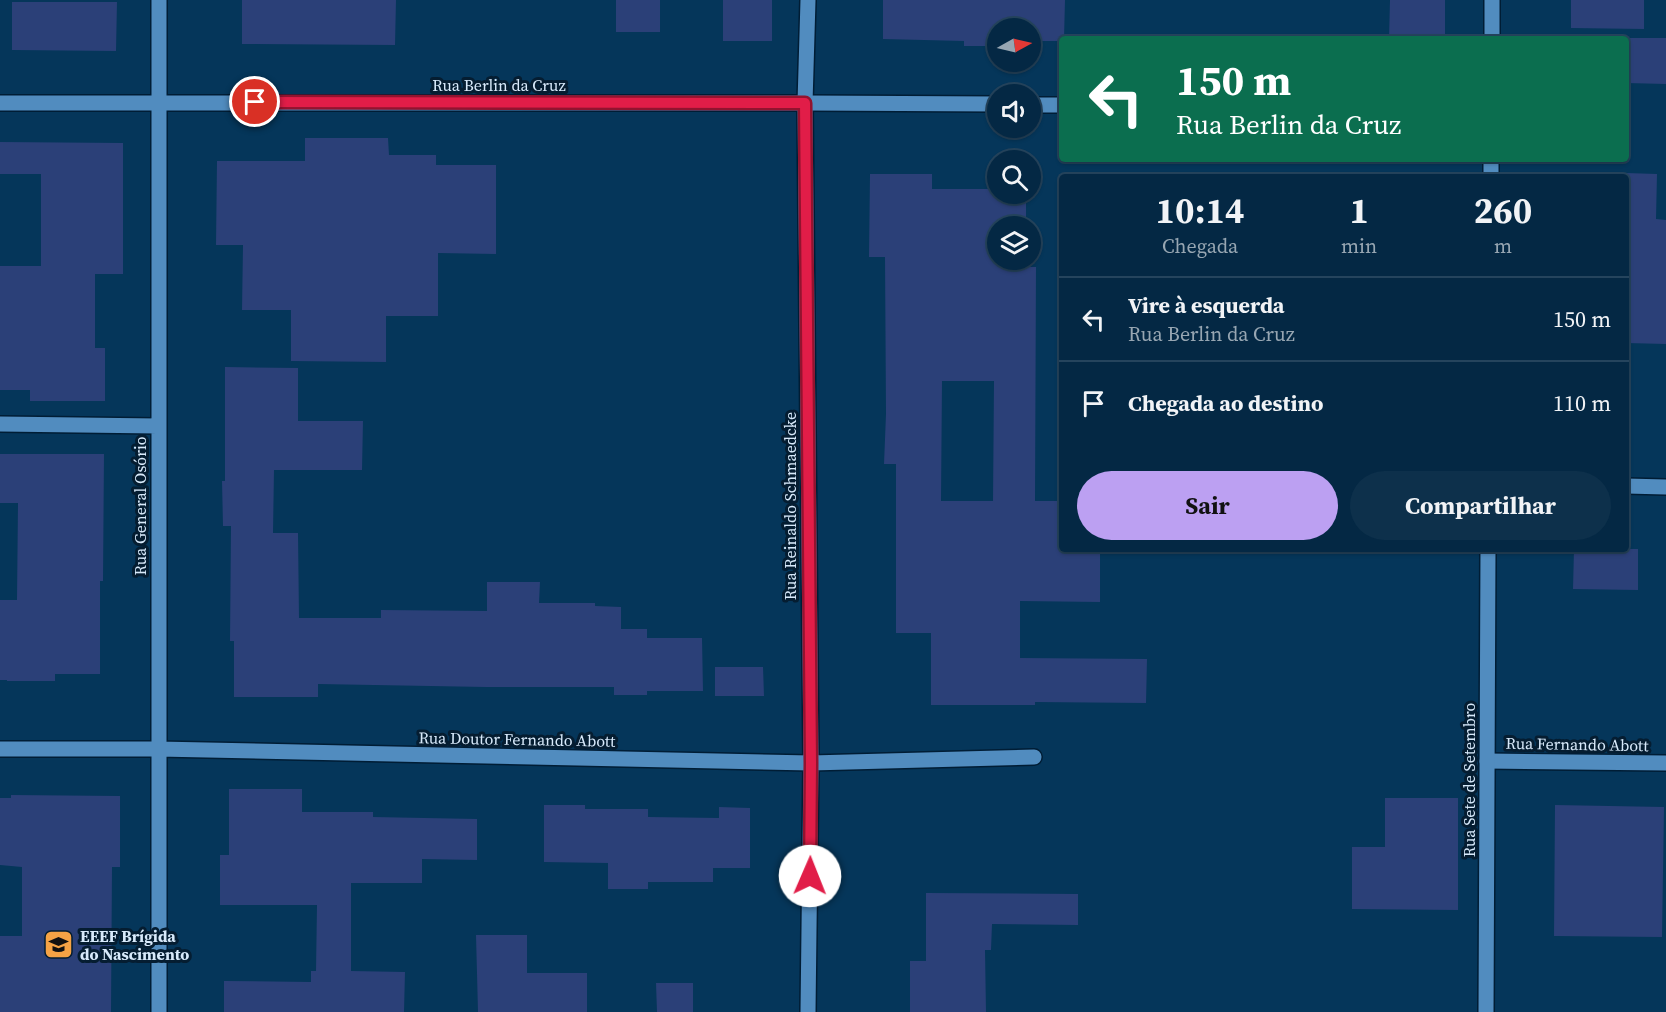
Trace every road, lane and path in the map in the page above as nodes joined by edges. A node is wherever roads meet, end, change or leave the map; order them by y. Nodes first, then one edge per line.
1 (159, 0) edge
2 (808, 0) edge
3 (1492, 0) edge
4 (1492, 36) edge
5 (159, 102) junction
6 (0, 103) edge
7 (805, 103) junction
8 (987, 104) edge
9 (1041, 105) edge
10 (1059, 105) edge
11 (0, 424) edge
12 (158, 426) junction
13 (1629, 486) edge
14 (1666, 487) edge
15 (1488, 552) edge
16 (158, 748) junction
17 (0, 749) edge
18 (1034, 757) dead end
19 (1487, 761) junction
20 (811, 763) junction
21 (1666, 764) edge
22 (159, 1012) edge
23 (808, 1012) edge
24 (1486, 1012) edge

1 - 5 street, Rua General Osório
2 - 7 street, Rua Reinaldo Schmaedcke
3 - 4 street
5 - 6 street, Rua Berlin da Cruz
5 - 7 street, Rua Berlin da Cruz
5 - 12 street, Rua General Osório
7 - 8 street, Rua Berlin da Cruz
7 - 20 street, Rua Reinaldo Schmaedcke
9 - 10 street
11 - 12 street
12 - 16 street, Rua General Osório
13 - 14 street
15 - 19 street, Rua Sete de Setembro
16 - 17 street, Rua Doutor Fernando Abott
16 - 20 street, Rua Doutor Fernando Abott
16 - 22 street, Rua General Osório
18 - 20 street, Rua Doutor Fernando Abott
19 - 21 street, Rua Fernando Abott
19 - 24 street, Rua Sete de Setembro
20 - 23 street, Rua Reinaldo Schmaedcke

